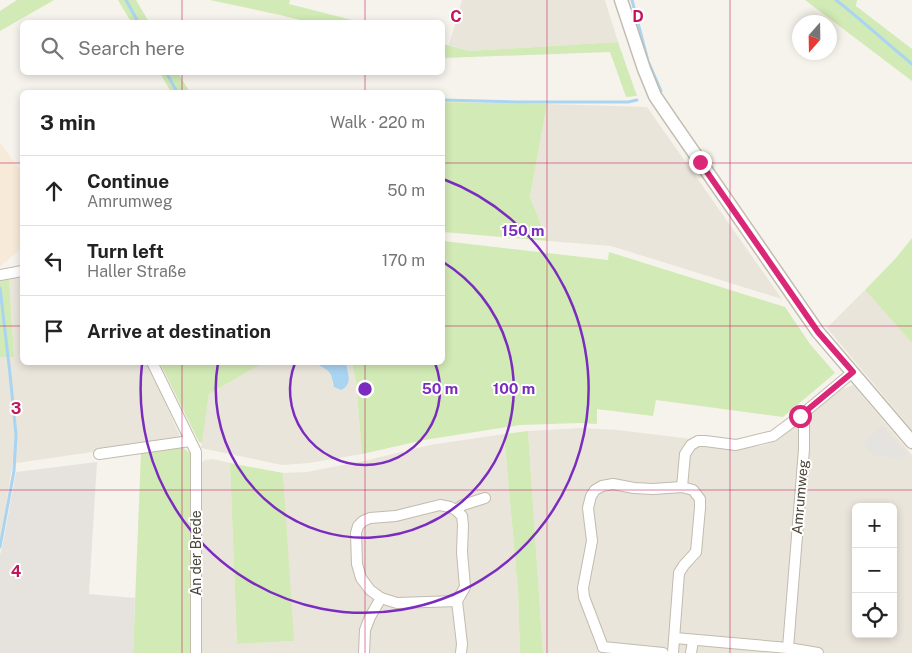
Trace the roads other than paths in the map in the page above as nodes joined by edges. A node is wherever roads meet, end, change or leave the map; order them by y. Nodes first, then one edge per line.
1 (622, 0) edge
2 (20, 271) edge
3 (0, 275) edge
4 (153, 365) edge
5 (853, 372) junction
6 (800, 416) junction
7 (190, 442) junction
8 (912, 442) edge
9 (99, 454) dead end
10 (682, 487) junction
11 (486, 498) dead end
12 (456, 510) junction
13 (381, 598) junction
14 (457, 601) junction
15 (675, 638) junction
16 (693, 641) junction
17 (788, 648) junction
18 (600, 650) edge
19 (196, 653) edge
20 (364, 653) edge
21 (461, 653) edge
22 (663, 653) edge
23 (673, 653) edge
24 (691, 653) edge
25 (818, 653) edge

1 - 5 street
2 - 3 street
4 - 7 street
5 - 6 street
5 - 8 street
6 - 10 street
6 - 17 street, Amrumweg
7 - 9 street
7 - 19 street, An der Brede
10 - 15 street
10 - 18 street
11 - 12 street
12 - 13 street
12 - 14 street
13 - 14 street
13 - 20 street
14 - 21 street
15 - 16 street
15 - 23 street
16 - 17 street
16 - 24 street
17 - 25 street
18 - 22 street

